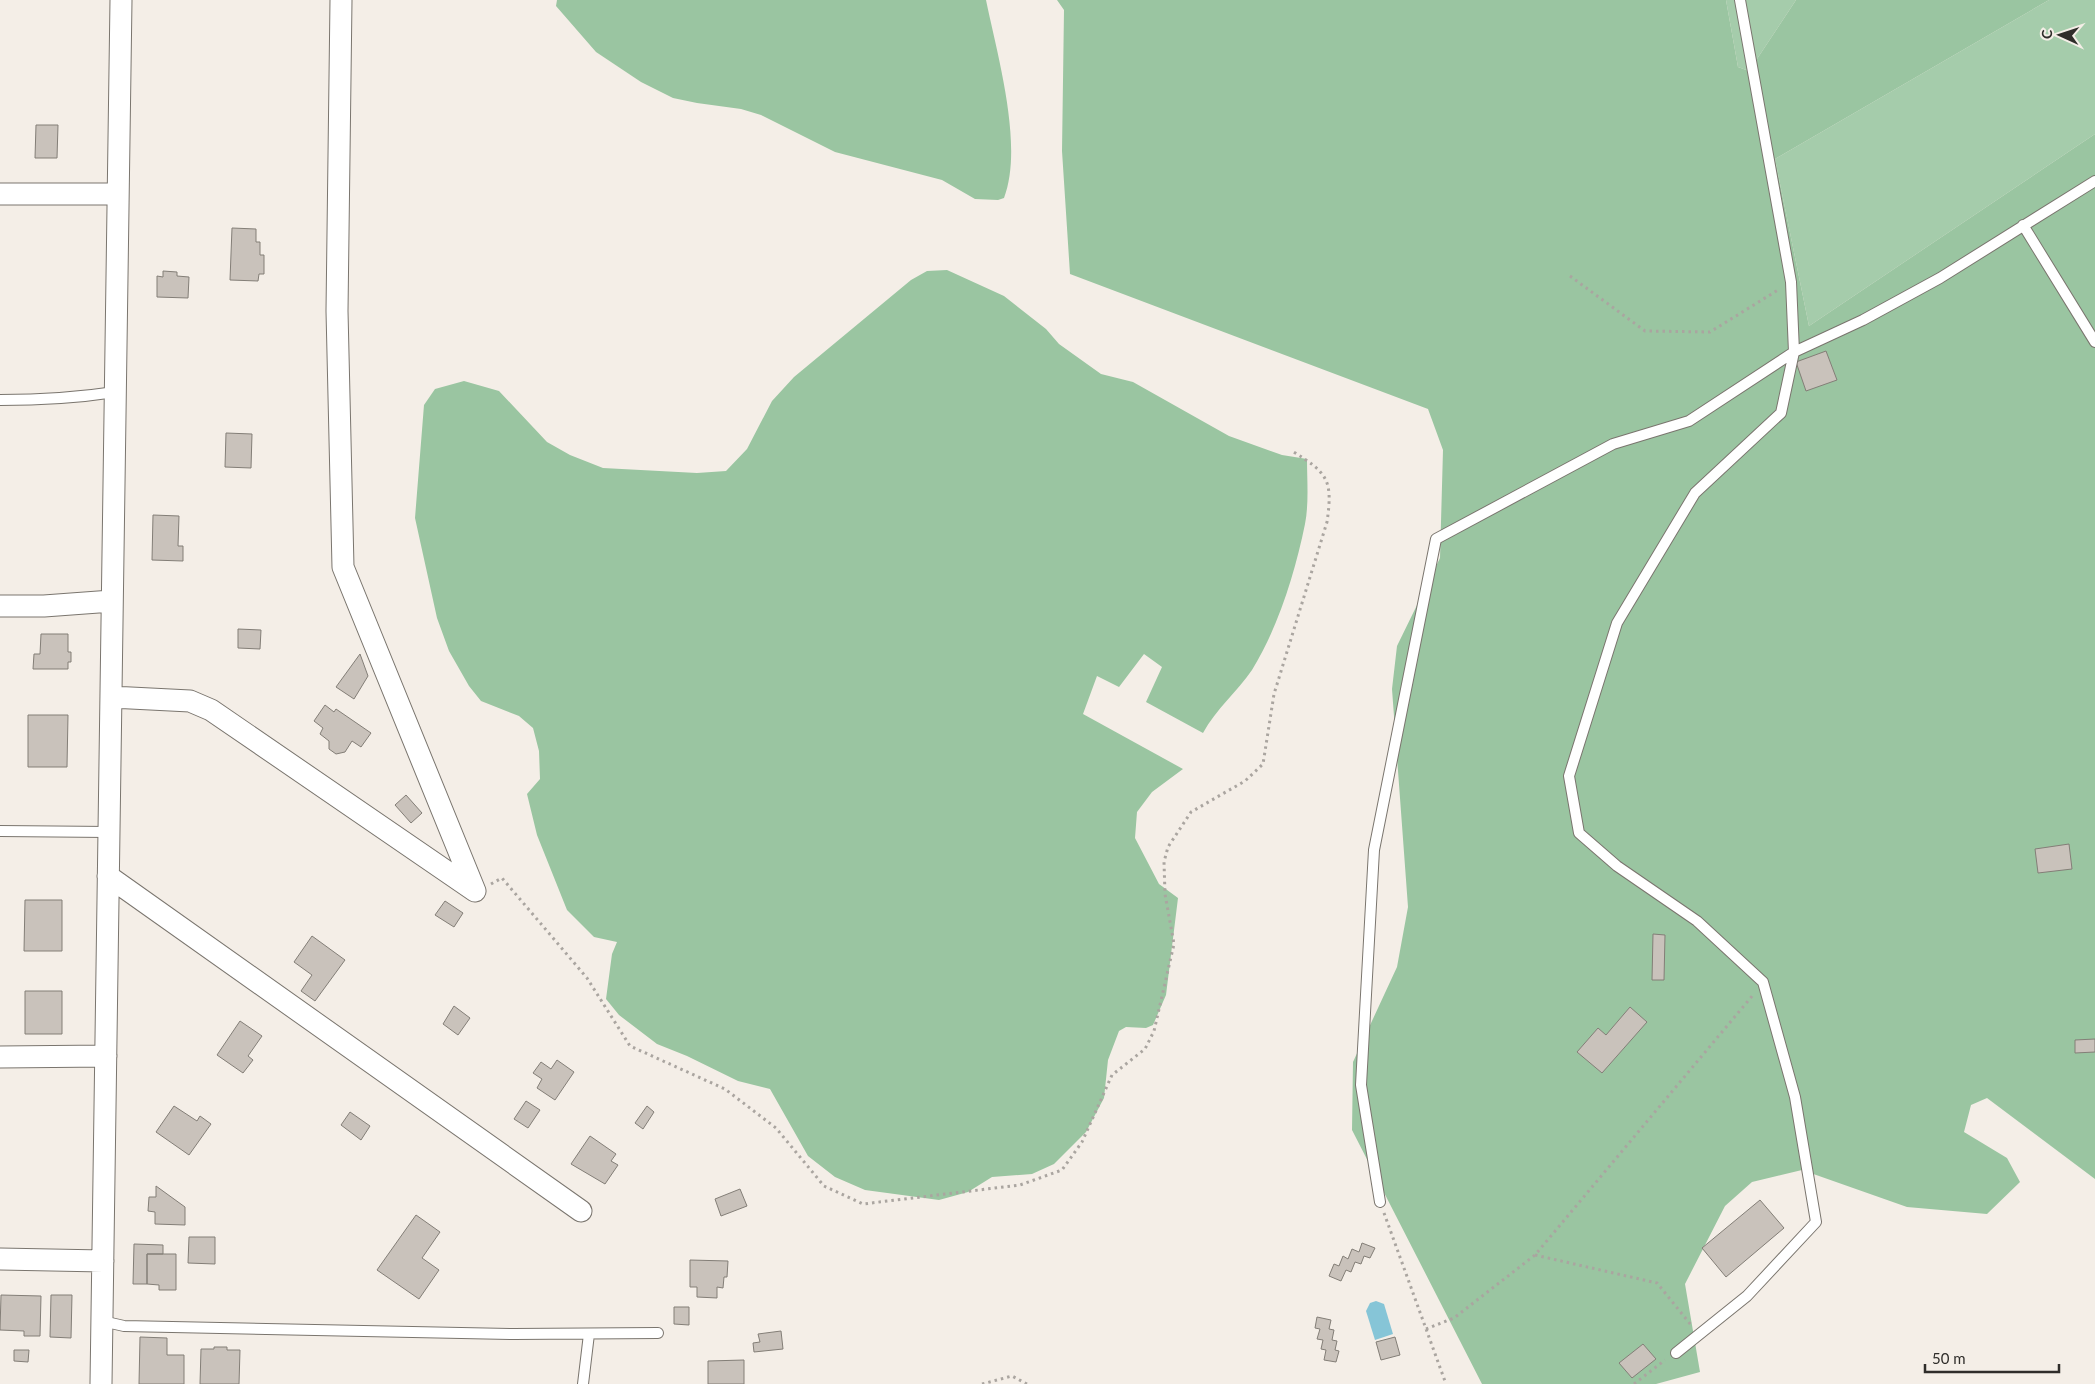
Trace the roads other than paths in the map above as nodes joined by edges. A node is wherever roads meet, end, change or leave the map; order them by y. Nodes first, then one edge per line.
1 (121, 0) edge
2 (341, 0) edge
3 (1740, 0) edge
4 (2095, 181) edge
5 (0, 194) edge
6 (118, 194) junction
7 (2023, 225) junction
8 (2095, 342) edge
9 (1794, 352) junction
10 (115, 392) junction
11 (0, 400) edge
12 (112, 601) junction
13 (0, 606) edge
14 (111, 697) junction
15 (0, 831) edge
16 (109, 832) junction
17 (108, 876) junction
18 (106, 1056) junction
19 (0, 1057) edge
20 (1380, 1202) road end
21 (581, 1211) dead end
22 (0, 1259) edge
23 (103, 1261) junction
24 (102, 1321) junction
25 (658, 1333) dead end
26 (589, 1334) junction
27 (1676, 1353) road end
28 (101, 1384) edge
29 (583, 1384) edge

1 - 6 street
2 - 14 street
3 - 9 lane
4 - 7 lane
5 - 6 street
6 - 10 street
7 - 8 lane
7 - 9 lane
9 - 20 lane
9 - 27 lane
10 - 11 lane
10 - 12 street
12 - 13 street
12 - 14 street
14 - 16 street
15 - 16 lane
16 - 17 street
17 - 18 street
17 - 21 street
18 - 19 street
18 - 23 street
22 - 23 street
23 - 24 street
24 - 26 lane
24 - 28 street
25 - 26 lane
26 - 29 lane

